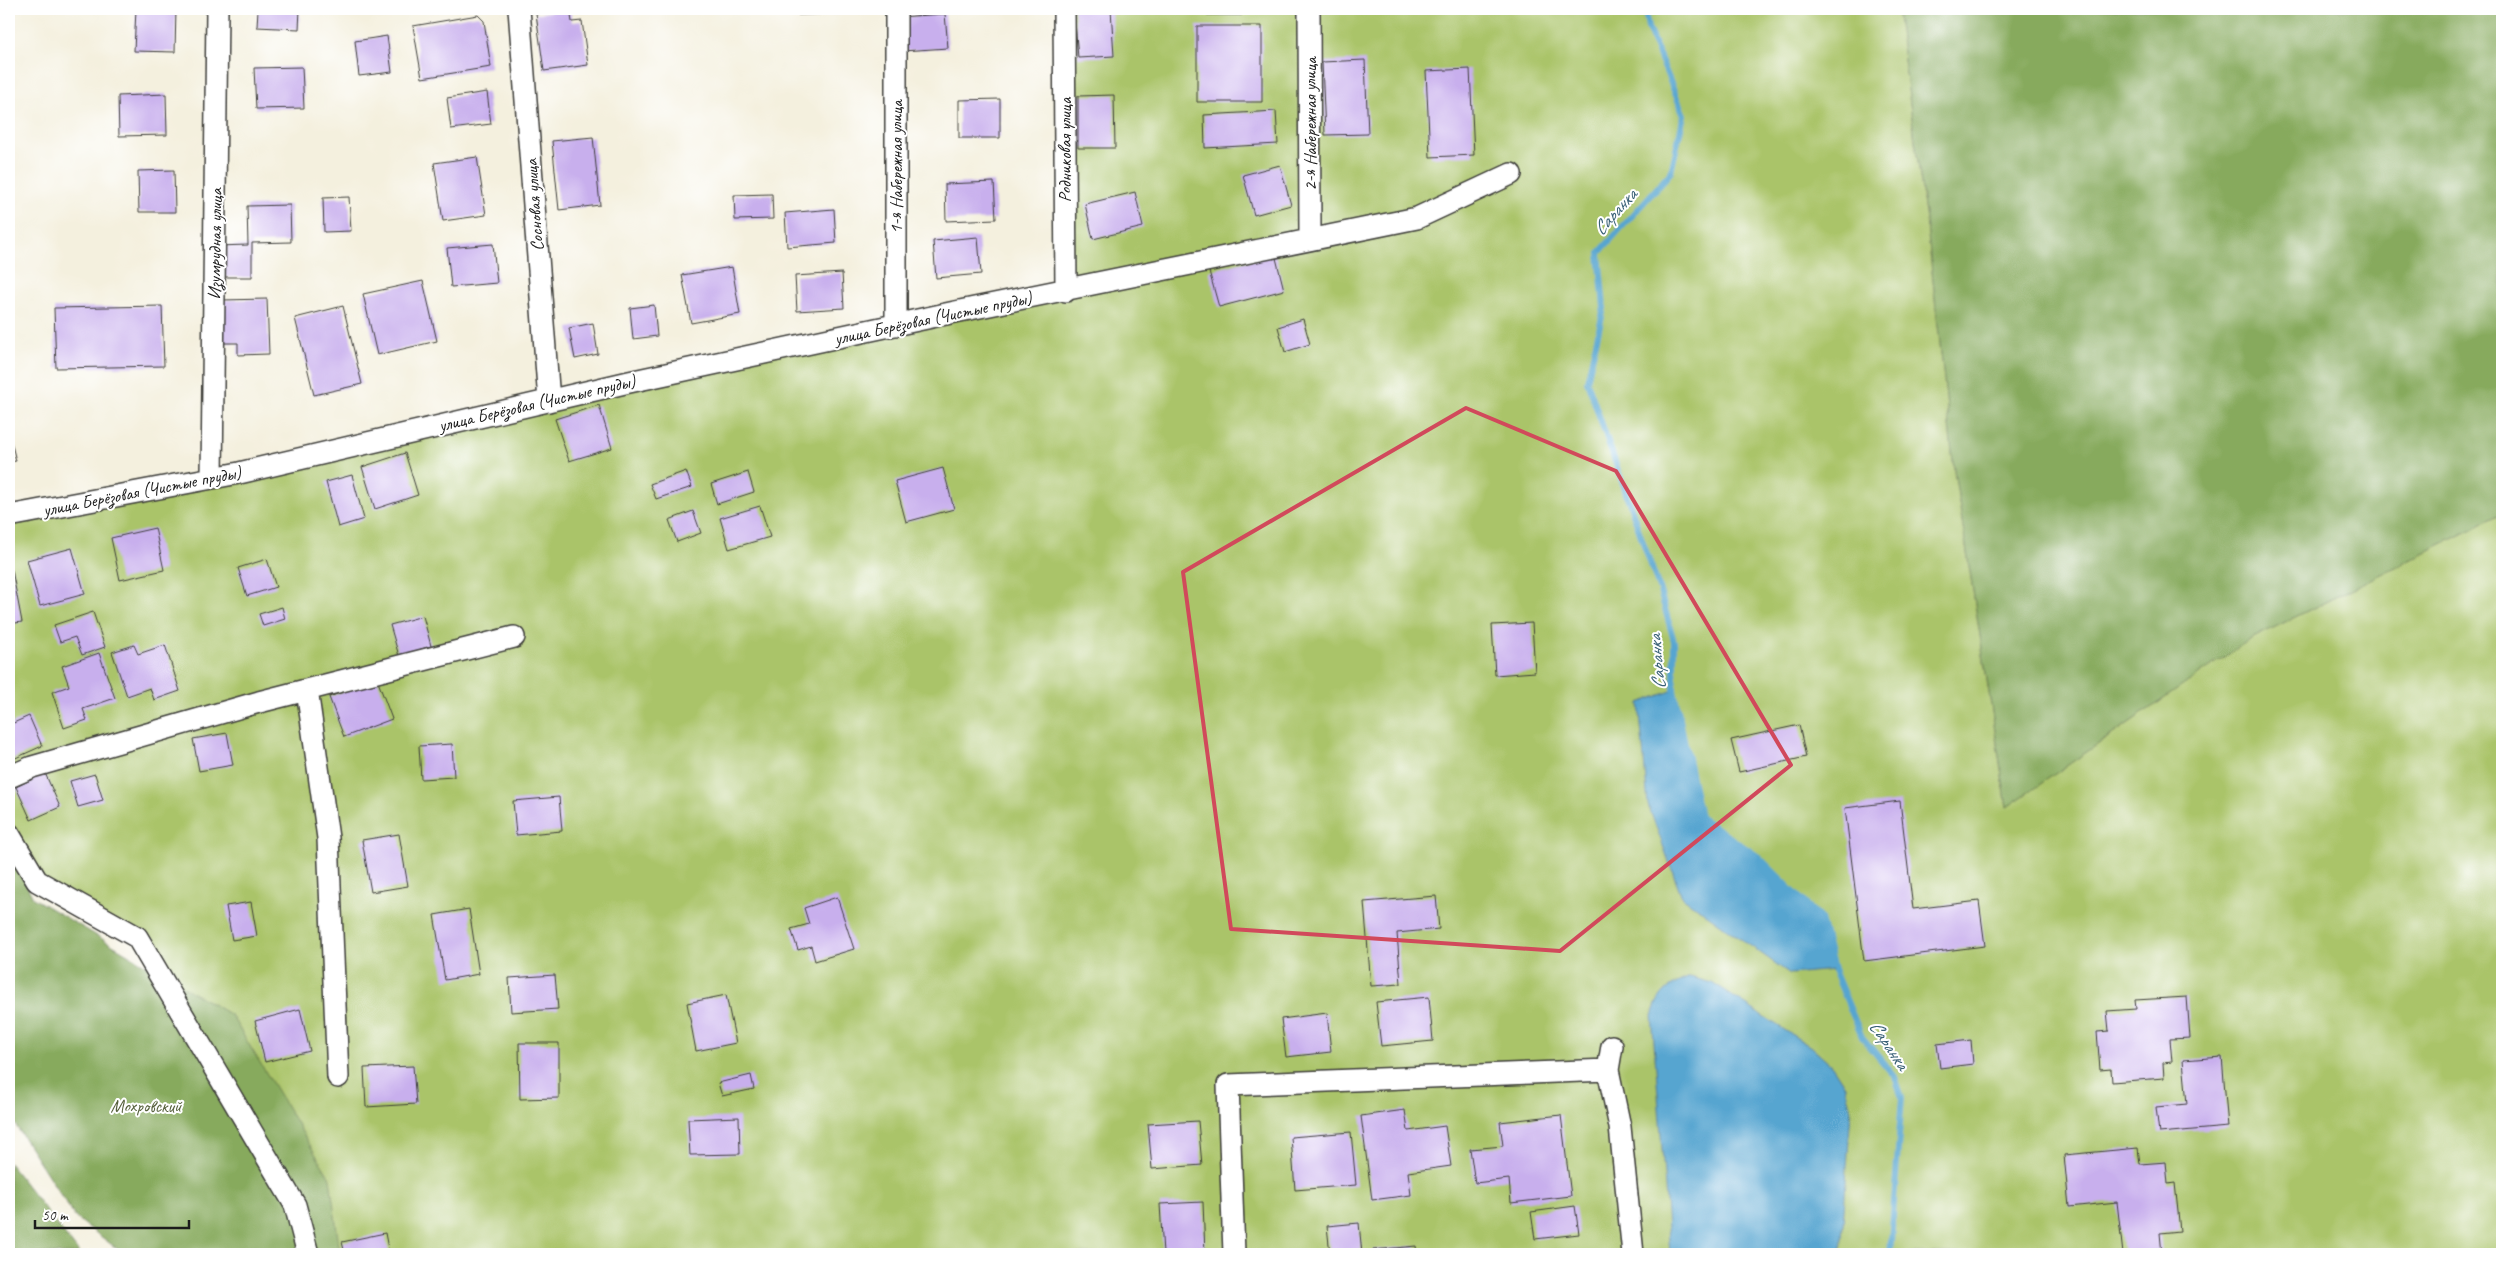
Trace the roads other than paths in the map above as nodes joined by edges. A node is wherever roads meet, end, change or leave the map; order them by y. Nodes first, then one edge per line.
1 (217, 9) edge
2 (519, 9) edge
3 (896, 9) edge
4 (1064, 9) edge
5 (1309, 9) edge
6 (1510, 174) dead end
7 (1310, 238) junction
8 (1066, 291) junction
9 (896, 325) junction
10 (549, 401) junction
11 (212, 478) junction
12 (9, 516) edge
13 (514, 637) dead end
14 (307, 690) junction
15 (9, 776) edge
16 (9, 834) edge
17 (1612, 1046) dead end
18 (1608, 1070) junction
19 (338, 1077) dead end
20 (308, 1254) edge
21 (1234, 1254) edge
22 (1633, 1254) edge

1 - 11 street, Изумрудная улица
2 - 10 street, Сосновая улица
3 - 9 street, 1-я Набережная улица
4 - 8 street, Родниковая улица
5 - 7 street, 2-я Набережная улица
6 - 7 street, улица Берёзовая (Чистые пруды)
7 - 8 street, улица Берёзовая (Чистые пруды)
8 - 9 street, улица Берёзовая (Чистые пруды)
9 - 10 street, улица Берёзовая (Чистые пруды)
10 - 11 street, улица Берёзовая (Чистые пруды)
11 - 12 street, улица Берёзовая (Чистые пруды)
13 - 14 street
14 - 15 street
14 - 19 street
16 - 20 street
17 - 18 street
18 - 21 street
18 - 22 street

